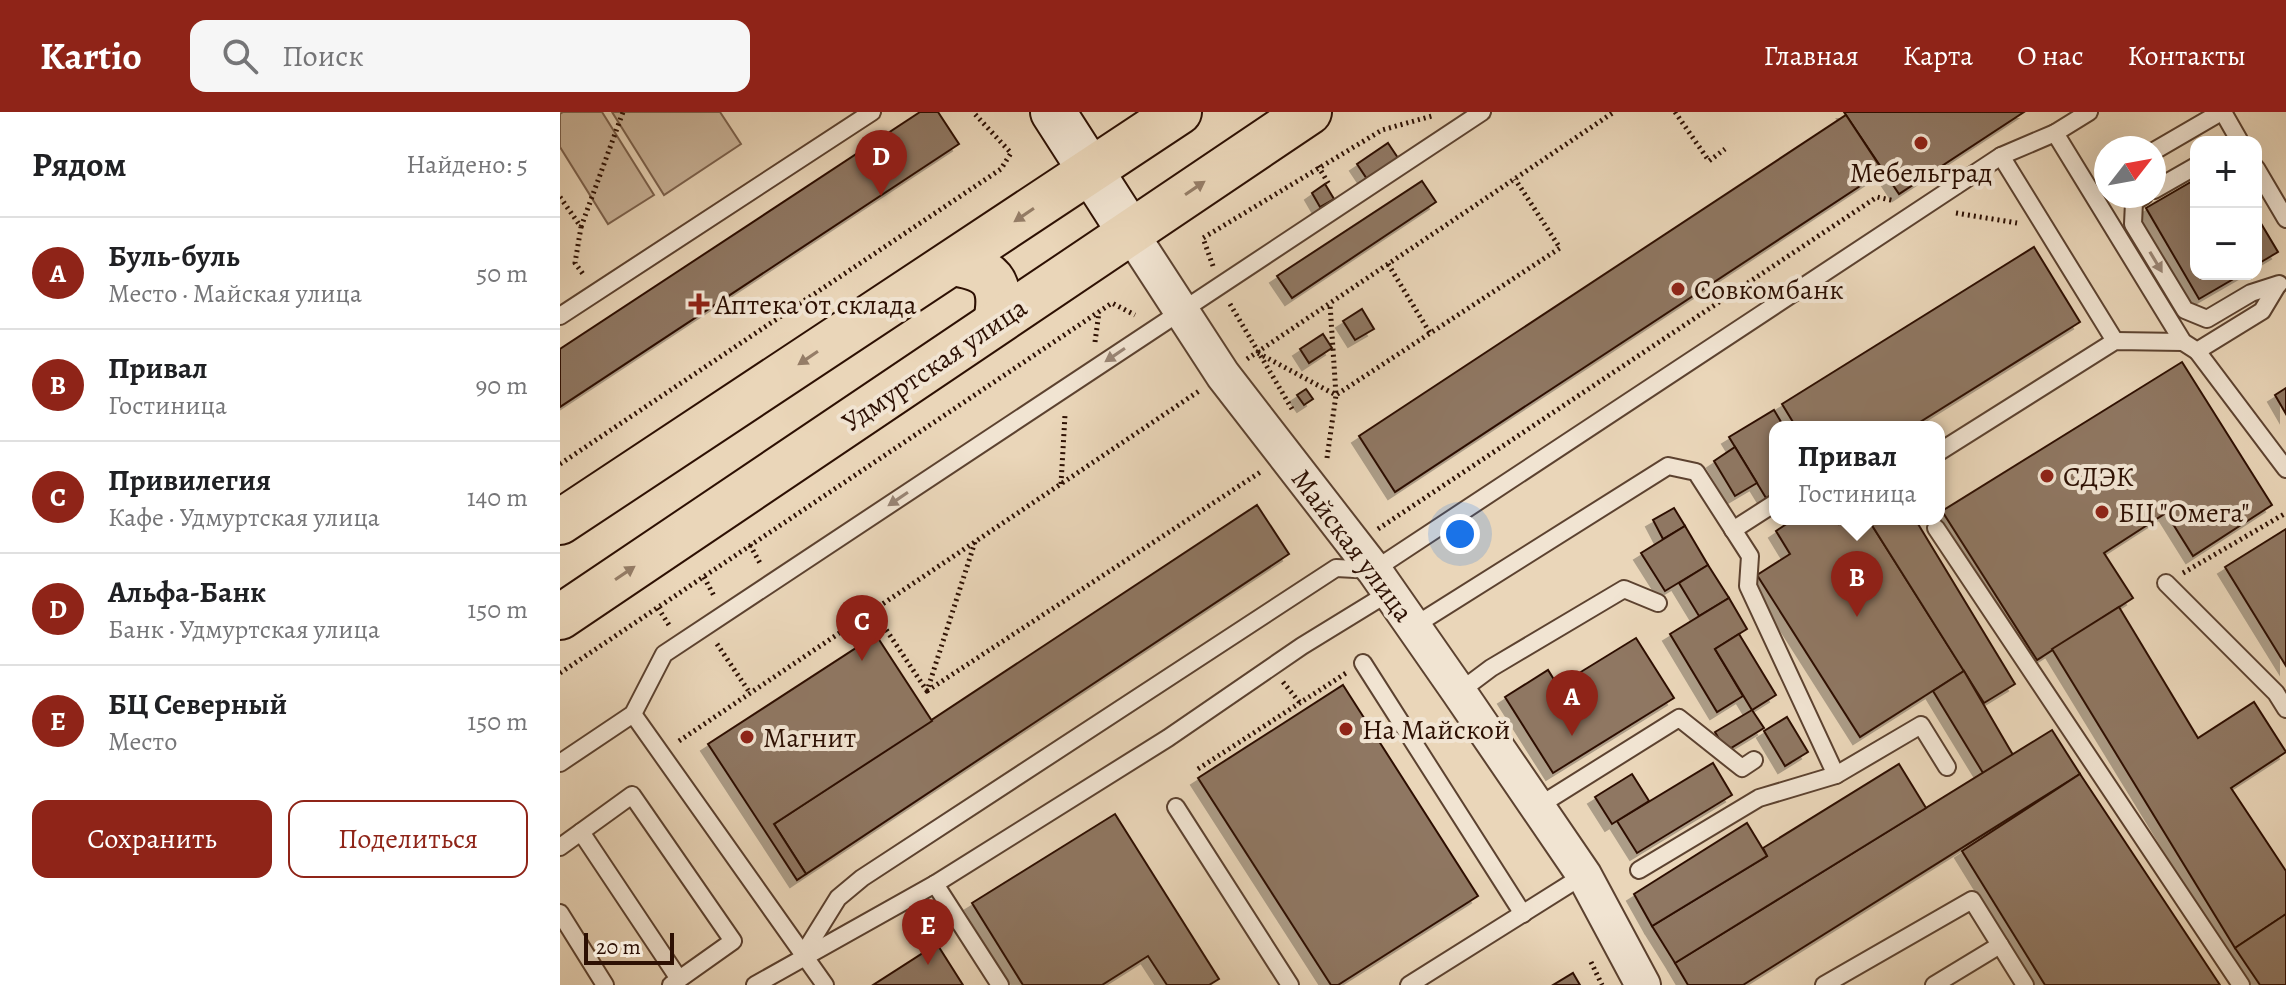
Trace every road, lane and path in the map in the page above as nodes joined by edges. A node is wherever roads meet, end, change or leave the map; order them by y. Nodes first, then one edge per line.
1 (623, 112) edge
2 (872, 112) edge
3 (973, 112) edge
4 (1053, 112) edge
5 (1179, 112) edge
6 (1309, 112) edge
7 (1482, 112) edge
8 (1614, 112) edge
9 (1675, 112) edge
10 (2089, 112) edge
11 (2222, 112) edge
12 (1434, 116) dead end
13 (2055, 133) junction
14 (2236, 136) edge
15 (2166, 144) edge
16 (1725, 149) dead end
17 (2001, 156) junction
18 (2190, 169) edge
19 (1089, 171) junction
20 (2262, 178) edge
21 (1515, 179) junction
22 (2166, 183) edge
23 (2094, 187) edge
24 (2090, 189) junction
25 (560, 197) edge
26 (1922, 207) junction
27 (2134, 208) edge
28 (2286, 219) edge
29 (581, 227) junction
30 (2046, 228) junction
31 (1130, 232) junction
32 (952, 263) junction
33 (1388, 264) junction
34 (2281, 283) edge
35 (1220, 284) junction
36 (597, 292) junction
37 (1112, 303) dead end
38 (1330, 303) junction
39 (1179, 311) junction
40 (560, 316) edge
41 (996, 322) junction
42 (1430, 333) junction
43 (2115, 341) junction
44 (2190, 347) junction
45 (1256, 353) junction
46 (1223, 375) junction
47 (1067, 387) junction
48 (1336, 395) junction
49 (1295, 413) dead end
50 (1945, 448) edge
51 (1318, 449) dead end
52 (560, 464) edge
53 (2286, 469) edge
54 (1263, 471) dead end
55 (1061, 484) junction
56 (1769, 507) edge
57 (2286, 513) edge
58 (560, 522) edge
59 (1936, 528) dead end
60 (1733, 530) junction
61 (976, 541) junction
62 (1354, 543) junction
63 (1382, 581) junction
64 (2166, 583) joint
65 (1658, 603) dead end
66 (873, 610) junction
67 (560, 617) edge
68 (706, 626) junction
69 (1414, 626) junction
70 (1363, 663) joint
71 (560, 673) edge
72 (1278, 677) dead end
73 (927, 691) junction
74 (1459, 692) junction
75 (750, 693) junction
76 (1300, 703) junction
77 (2286, 709) edge
78 (633, 714) junction
79 (661, 753) junction
80 (1754, 760) dead end
81 (560, 763) edge
82 (1947, 767) dead end
83 (1198, 769) dead end
84 (1836, 775) junction
85 (1176, 807) dead end
86 (1537, 807) junction
87 (581, 832) junction
88 (560, 847) edge
89 (1639, 870) dead end
90 (1584, 875) junction
91 (935, 884) junction
92 (560, 913) edge
93 (1523, 914) junction
94 (2000, 945) junction
95 (802, 956) junction
96 (1590, 958) dead end
97 (1844, 980) edge
98 (675, 982) edge
99 (605, 985) edge
100 (755, 985) edge
101 (825, 985) edge
102 (1000, 985) edge
103 (1290, 985) edge
104 (1409, 985) edge
105 (1602, 985) edge
106 (1643, 985) edge
107 (1824, 985) edge
108 (1934, 985) edge
109 (2025, 985) edge
110 (2241, 985) edge

1 - 29 path
2 - 36 lane
3 - 52 path
4 - 19 street, Майская улица
5 - 19 main road
31 -> 6 main road, Удмуртская улица
7 - 35 lane
8 - 21 path
9 - 16 path
10 - 13 lane
11 - 14 lane
11 - 15 lane
12 - 35 path
13 - 17 lane
13 - 24 lane
17 - 26 lane
17 - 30 lane
18 - 22 lane
19 - 31 street, Майская улица
19 -> 32 main road
20 - 28 lane
21 - 33 path
21 - 42 path
23 - 24 lane
24 - 44 lane
25 - 29 path
26 - 30 path
26 - 62 path
26 - 63 lane
27 -> 34 lane
29 - 36 path
30 - 43 lane
31 - 39 street, Майская улица
31 - 41 main road, Удмуртская улица
32 - 41 main road
32 -> 58 main road
33 - 38 path
33 - 42 path
34 - 44 lane
35 - 39 lane
35 - 45 path
36 - 40 lane
37 - 71 path
38 - 45 path
38 - 48 path
39 - 46 street, Майская улица
39 -> 47 lane
67 -> 41 main road, Удмуртская улица
42 - 48 path
43 - 44 lane
43 - 50 lane
44 - 53 lane
45 - 46 path
45 - 48 path
45 - 49 path
46 - 55 path
46 - 62 street, Майская улица
47 - 55 path
47 -> 68 lane
48 - 51 path
54 - 73 path
55 - 61 path
56 - 60 lane
57 - 64 path
59 - 110 lane
60 - 69 lane
60 - 84 lane
61 - 66 path
61 - 73 path
62 - 63 street, Майская улица
63 - 69 street, Майская улица
63 - 91 lane
63 - 95 lane
64 - 77 lane
65 - 74 lane
66 - 73 path
66 - 75 path
68 - 75 path
68 - 78 lane
69 - 74 street, Майская улица
70 - 76 path
70 - 93 lane
72 - 76 path
74 - 86 street, Майская улица
75 - 79 path
76 - 83 path
78 - 79 lane
78 - 81 lane
79 - 95 lane
80 - 86 lane
82 - 84 lane
84 - 89 lane
85 - 103 lane
86 - 90 street, Майская улица
87 - 88 lane
87 - 98 lane
87 - 98 lane
90 - 93 lane
90 - 106 street, Майская улица
91 - 95 lane
91 - 102 lane
92 - 99 lane
93 - 104 lane
94 - 97 lane
94 - 108 lane
94 - 109 lane
95 - 100 lane
95 - 101 lane
96 - 105 path
97 - 107 lane

